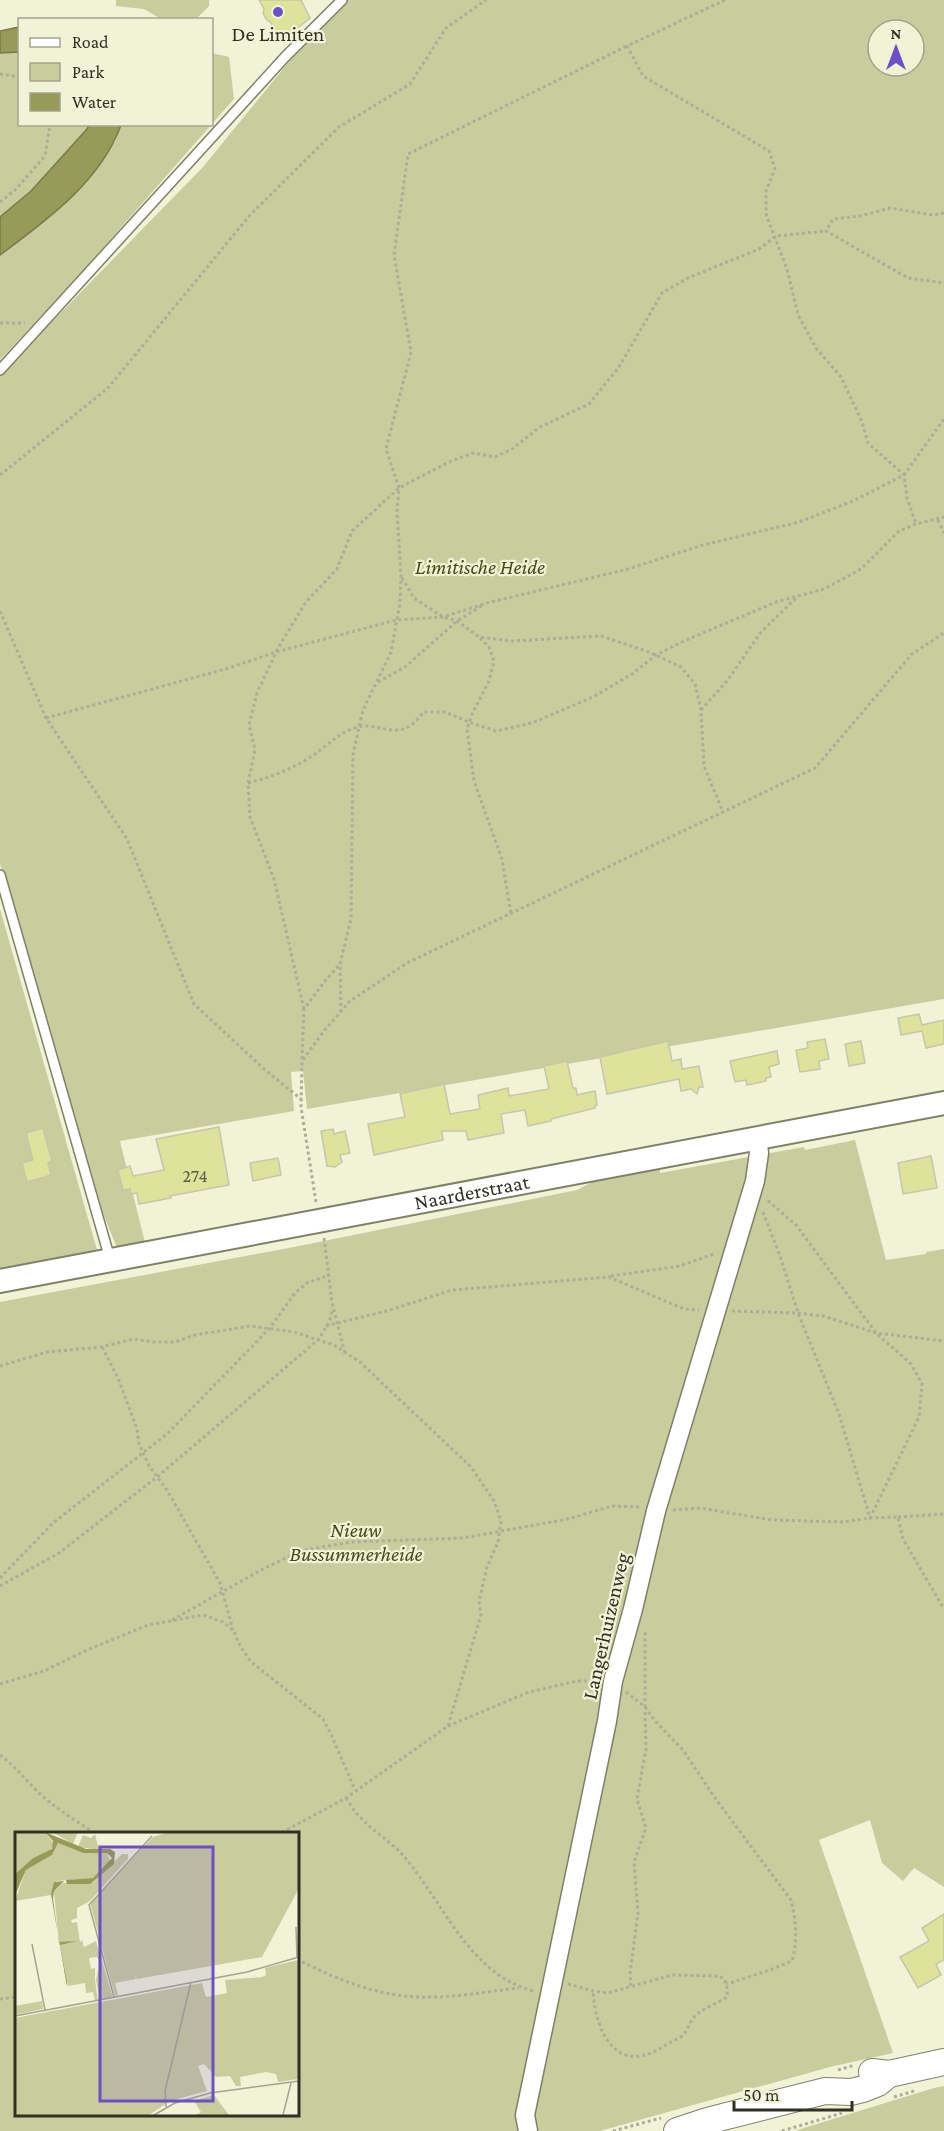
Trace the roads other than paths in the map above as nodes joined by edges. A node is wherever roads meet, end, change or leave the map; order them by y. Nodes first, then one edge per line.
1 (342, 0) edge
2 (0, 370) edge
3 (0, 875) edge
4 (944, 1103) edge
5 (757, 1138) junction
6 (110, 1260) junction
7 (0, 1281) edge
8 (944, 2062) edge
9 (528, 2131) edge
10 (677, 2131) edge

1 - 2 lane
3 - 6 lane
4 - 5 street, Naarderstraat
5 - 6 street, Naarderstraat
5 - 9 street, Langerhuizenweg
6 - 7 street, Naarderstraat
8 - 10 main road

